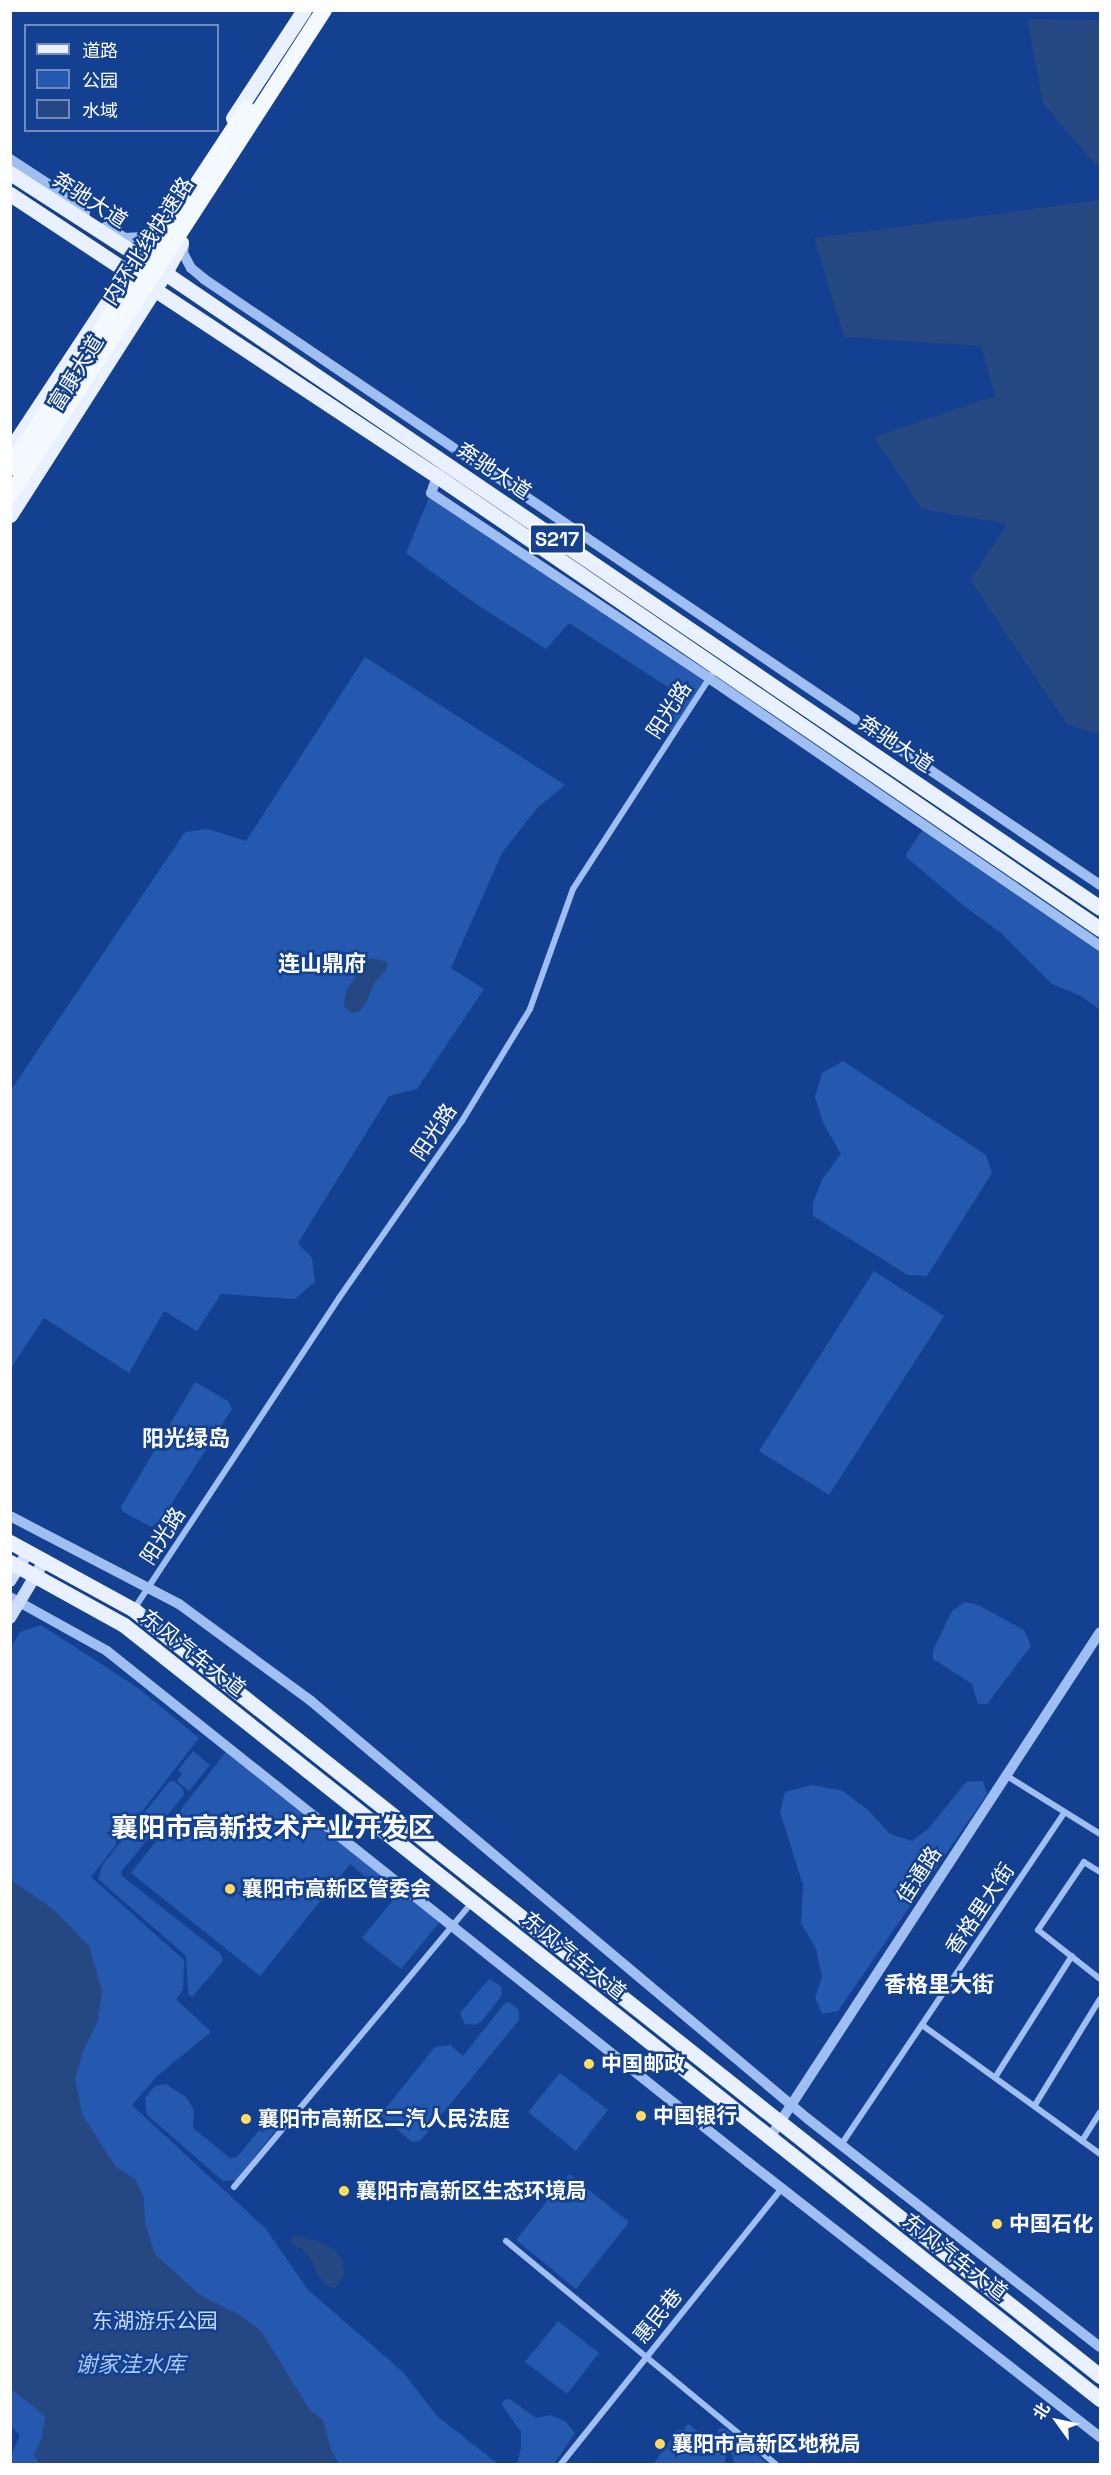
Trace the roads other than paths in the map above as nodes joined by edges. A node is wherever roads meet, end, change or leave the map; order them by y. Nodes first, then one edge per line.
1 (304, 10) edge
2 (311, 10) edge
3 (324, 10) edge
4 (330, 10) edge
5 (10, 159) edge
6 (10, 173) edge
7 (10, 194) edge
8 (164, 224) junction
9 (189, 229) junction
10 (138, 256) junction
11 (128, 272) junction
12 (165, 273) junction
13 (155, 289) junction
14 (10, 450) edge
15 (10, 468) edge
16 (10, 495) edge
17 (10, 515) edge
18 (615, 557) junction
19 (605, 572) junction
20 (717, 666) junction
21 (1101, 885) edge
22 (1101, 908) edge
23 (1101, 929) edge
24 (1101, 946) edge
25 (10, 1516) edge
26 (10, 1542) edge
27 (28, 1552) junction
28 (44, 1561) junction
29 (15, 1564) edge
30 (36, 1576) junction
31 (10, 1581) edge
32 (148, 1588) junction
33 (15, 1599) edge
34 (134, 1610) junction
35 (10, 1618) edge
36 (1101, 1632) edge
37 (1007, 1776) junction
38 (1065, 1812) junction
39 (1101, 1834) edge
40 (1101, 1872) edge
41 (472, 1902) junction
42 (453, 1926) junction
43 (1072, 1956) junction
44 (1101, 1978) edge
45 (1101, 1999) edge
46 (922, 2025) junction
47 (996, 2076) junction
48 (1035, 2105) junction
49 (792, 2106) junction
50 (1101, 2112) edge
51 (780, 2124) junction
52 (769, 2139) junction
53 (1082, 2141) junction
54 (841, 2145) junction
55 (1101, 2154) edge
56 (234, 2187) dead end
57 (782, 2188) junction
58 (506, 2241) dead end
59 (1101, 2347) edge
60 (646, 2357) junction
61 (1101, 2376) edge
62 (1101, 2399) edge
63 (1101, 2437) edge
64 (561, 2464) edge
65 (776, 2464) edge

1 - 8 main road, 富康大道
2 - 15 highway, 内环北线快速路
3 - 16 highway, 内环北线快速路
4 - 9 main road, 富康大道
5 - 8 street
6 - 10 main road, 奔驰大道 / S217
7 - 11 main road, 奔驰大道 / S217
8 - 10 main road, 富康大道
9 - 12 main road, 富康大道
9 - 18 street
10 - 11 main road, 富康大道
10 - 12 main road, 奔驰大道 / S217
11 - 13 main road, 奔驰大道 / S217
11 - 14 main road, 富康大道
12 - 13 main road, 富康大道
12 - 19 main road, 奔驰大道 / S217
13 - 17 main road, 富康大道
13 - 20 main road, 奔驰大道 / S217
18 - 19 street
18 - 21 street
19 - 20 main road, 奔驰大道 / S217
20 - 22 main road, 奔驰大道 / S217
20 - 23 main road, 奔驰大道 / S217
20 - 24 street
20 - 32 street, 阳光路
25 - 32 street
26 - 27 main road, 东风汽车大道
27 - 28 main road, 东风汽车大道
27 - 29 main road
28 - 30 main road
28 - 34 main road, 东风汽车大道
29 - 30 main road, 东风汽车大道
29 - 31 main road
30 - 33 main road
30 - 41 main road, 东风汽车大道
32 - 34 street, 阳光路
32 - 49 street
33 - 35 main road
33 - 42 street
34 - 51 main road, 东风汽车大道
36 - 37 street, 佳通路
37 - 38 street
37 - 49 street, 佳通路
38 - 39 street
38 - 46 street, 香格里大街
40 - 43 street
41 - 42 street
41 - 52 main road, 东风汽车大道
42 - 56 street
42 - 57 street
43 - 44 street
43 - 47 street
45 - 48 street
46 - 47 street
46 - 54 street, 香格里大街
47 - 48 street
48 - 53 street
49 - 51 street, 佳通路
49 - 54 street
50 - 53 street
51 - 52 street, 佳通路
51 - 61 main road, 东风汽车大道
52 - 62 main road, 东风汽车大道
53 - 55 street
54 - 59 street
57 - 60 street, 惠民巷
57 - 63 street
58 - 60 street
60 - 64 street, 惠民巷
60 - 65 street

